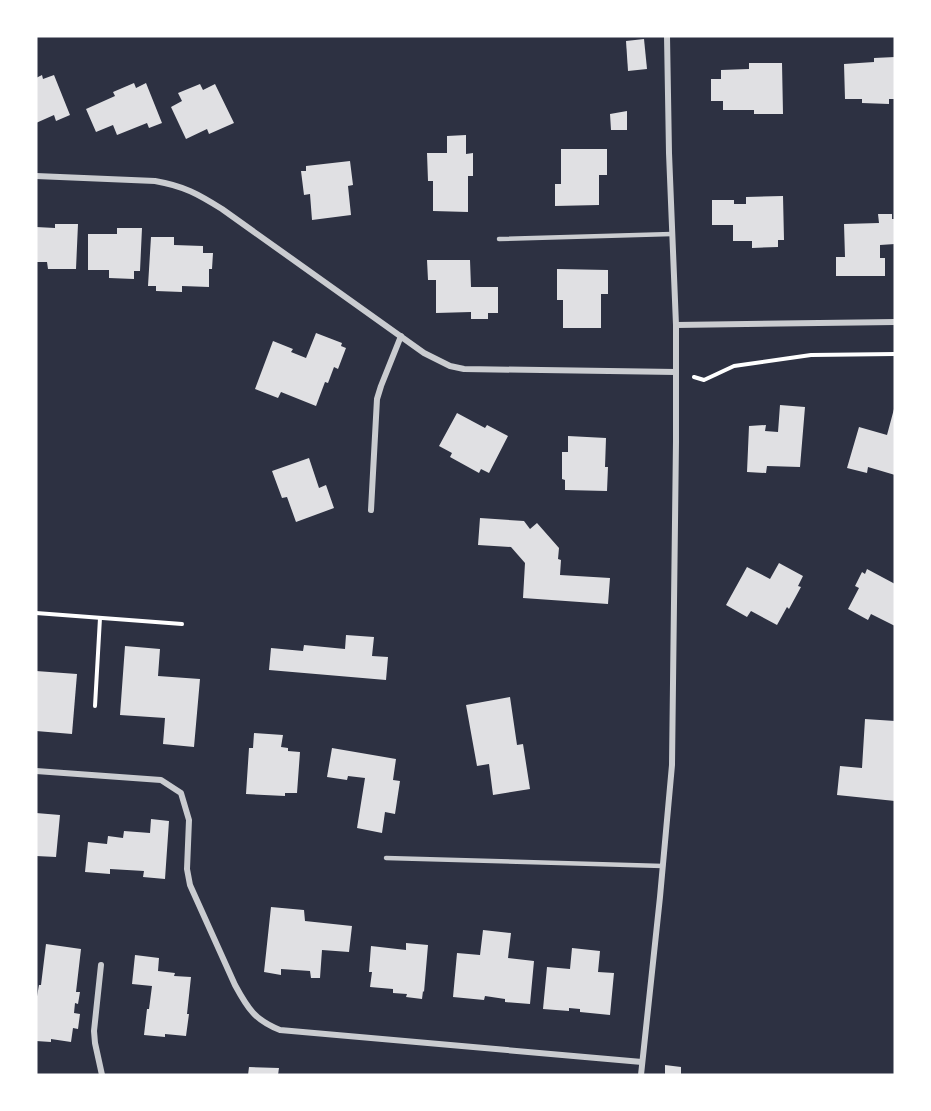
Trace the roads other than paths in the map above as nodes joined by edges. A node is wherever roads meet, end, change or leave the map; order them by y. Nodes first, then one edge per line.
1 (667, 36) edge
2 (36, 176) edge
3 (672, 234) junction
4 (499, 239) dead end
5 (895, 322) edge
6 (676, 325) junction
7 (401, 336) junction
8 (676, 372) junction
9 (371, 510) dead end
10 (36, 771) edge
11 (386, 858) dead end
12 (663, 866) junction
13 (101, 964) dead end
14 (642, 1062) junction
15 (102, 1075) edge
16 (641, 1075) edge

1 - 3 street
2 - 7 street
3 - 4 lane
3 - 6 street
5 - 6 street
6 - 8 street
7 - 8 street
7 - 9 street
8 - 12 street
10 - 14 street
11 - 12 lane
12 - 14 street
13 - 15 street
14 - 16 street

